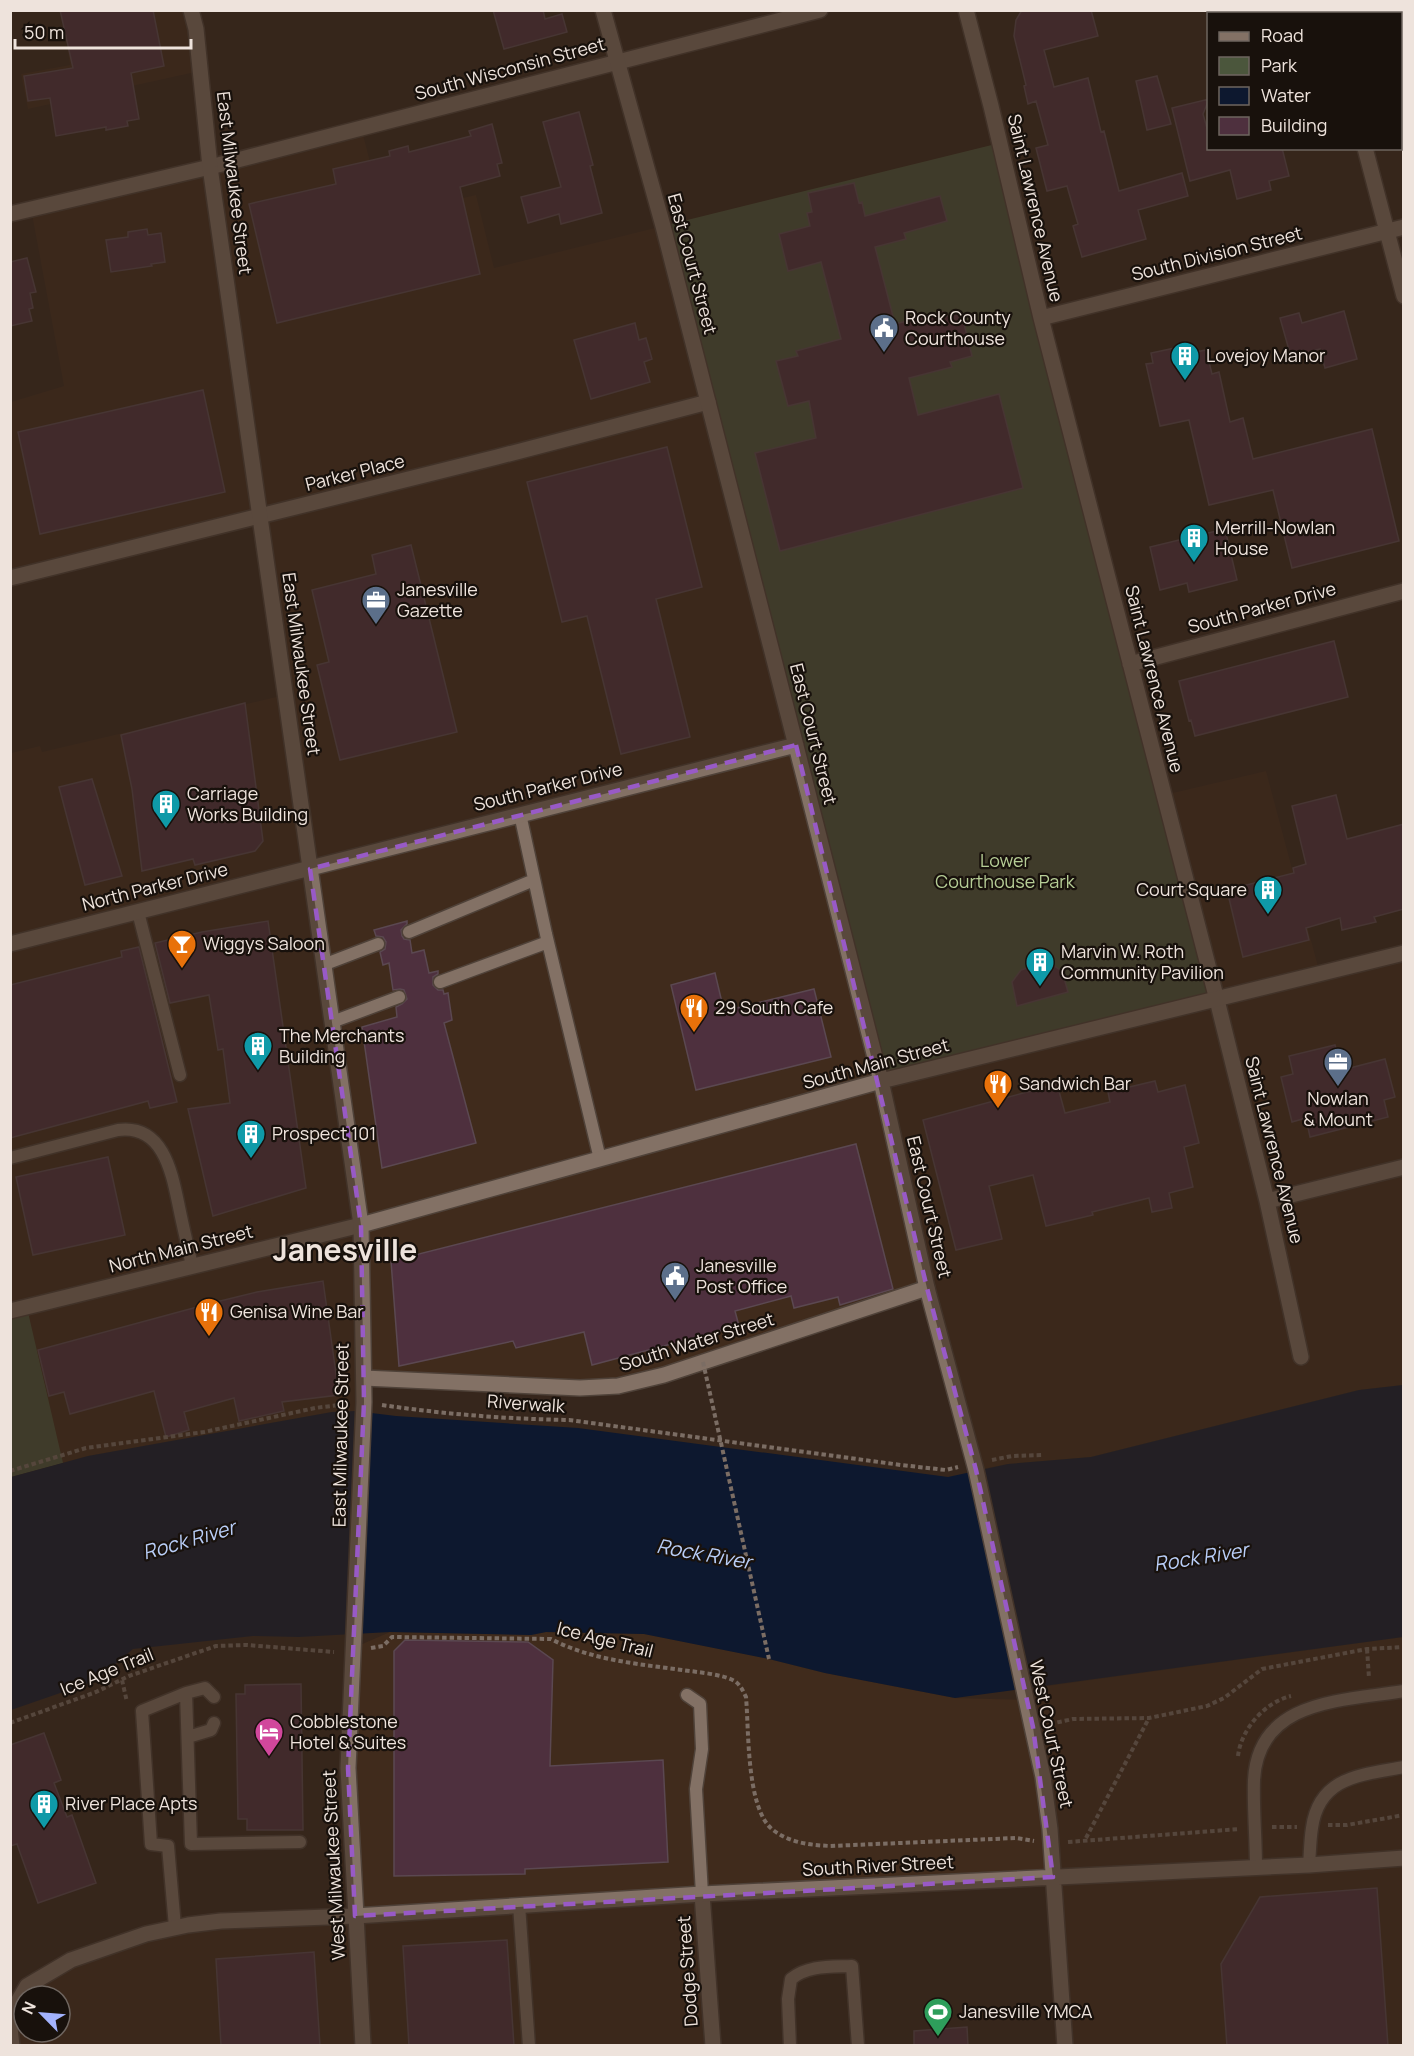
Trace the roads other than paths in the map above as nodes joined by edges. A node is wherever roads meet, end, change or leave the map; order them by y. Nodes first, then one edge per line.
1 (191, 10) edge
2 (603, 10) edge
3 (820, 10) edge
4 (966, 10) edge
5 (617, 61) junction
6 (1366, 150) edge
7 (210, 167) junction
8 (10, 214) edge
9 (1404, 227) edge
10 (1386, 231) junction
11 (1404, 296) edge
12 (1041, 318) junction
13 (708, 402) junction
14 (260, 517) junction
15 (10, 578) edge
16 (1404, 591) edge
17 (1130, 664) junction
18 (796, 745) junction
19 (520, 814) junction
20 (310, 869) junction
21 (534, 880) junction
22 (138, 912) junction
23 (409, 932) dead end
24 (548, 942) junction
25 (10, 944) edge
26 (378, 944) dead end
27 (1404, 953) edge
28 (323, 965) junction
29 (440, 981) dead end
30 (399, 997) dead end
31 (1217, 999) junction
32 (332, 1022) junction
33 (180, 1075) dead end
34 (881, 1081) junction
35 (10, 1158) edge
36 (600, 1159) junction
37 (1404, 1167) edge
38 (1267, 1201) junction
39 (361, 1225) junction
40 (192, 1266) junction
41 (927, 1288) junction
42 (10, 1311) edge
43 (1301, 1357) dead end
44 (364, 1378) junction
45 (975, 1467) joint
46 (353, 1650) joint
47 (1404, 1691) edge
48 (186, 1693) junction
49 (687, 1695) dead end
50 (214, 1697) dead end
51 (214, 1723) dead end
52 (188, 1737) junction
53 (1404, 1767) edge
54 (300, 1842) dead end
55 (191, 1844) junction
56 (168, 1846) junction
57 (1404, 1858) edge
58 (1310, 1865) junction
59 (1256, 1867) junction
60 (1053, 1877) junction
61 (702, 1894) junction
62 (519, 1905) junction
63 (355, 1916) junction
64 (175, 1928) junction
65 (10, 2027) edge
66 (12, 2046) edge
67 (363, 2046) edge
68 (529, 2046) edge
69 (713, 2046) edge
70 (790, 2046) edge
71 (858, 2046) edge
72 (1065, 2046) edge

1 - 7 main road, East Milwaukee Street
2 - 5 main road, East Court Street
3 - 5 main road, South Wisconsin Street
4 - 12 main road, Saint Lawrence Avenue
5 - 7 main road, South Wisconsin Street
5 - 13 main road, East Court Street
6 - 10 main road
7 - 8 main road, South Wisconsin Street
7 - 14 main road, East Milwaukee Street
9 - 10 main road, South Division Street
10 - 11 main road
10 - 12 main road, South Division Street
12 - 17 main road, Saint Lawrence Avenue
13 - 14 main road, Parker Place
13 - 18 main road, East Court Street
14 - 15 main road, Parker Place
14 - 20 main road, East Milwaukee Street
16 - 17 main road, South Parker Drive
17 - 31 main road, Saint Lawrence Avenue
18 - 19 main road, South Parker Drive
18 - 34 main road, East Court Street
19 - 20 main road, South Parker Drive
19 - 21 lane
20 - 22 main road, North Parker Drive
20 - 28 main road, East Milwaukee Street
21 - 23 lane
21 - 24 lane
22 - 25 main road, North Parker Drive
22 - 33 lane
24 - 29 lane
24 - 36 lane
26 - 28 lane
27 - 31 main road, South Main Street
28 - 32 main road, East Milwaukee Street
30 - 32 lane
31 - 34 main road, South Main Street
31 - 38 main road, Saint Lawrence Avenue
32 - 39 main road, East Milwaukee Street
34 - 36 main road, South Main Street
34 - 41 main road, East Court Street
35 - 40 lane
36 - 39 main road, South Main Street
37 - 38 main road
38 - 43 main road, Saint Lawrence Avenue
39 - 40 main road, North Main Street
39 - 44 main road, East Milwaukee Street
40 - 42 main road, North Main Street
41 - 44 main road, South Water Street
41 - 45 main road, East Court Street
44 - 46 main road, East Milwaukee Street
45 - 60 main road, West Court Street
46 - 63 main road, West Milwaukee Street
47 - 59 lane
48 - 50 lane
48 - 52 lane
48 - 56 lane
49 - 61 lane
51 - 52 lane
52 - 55 lane
53 - 58 lane
54 - 55 lane
55 - 56 lane
56 - 64 lane
57 - 58 main road, South River Street
58 - 59 main road, South River Street
59 - 60 main road, South River Street
60 - 61 main road, South River Street
60 - 72 main road, West Court Street
61 - 62 main road, South River Street
61 - 69 main road, Dodge Street
62 - 63 main road, South River Street
62 - 68 lane
63 - 64 main road, South River Street
63 - 67 main road, West Milwaukee Street
64 - 65 main road, South River Street
65 - 66 main road
70 - 71 lane

